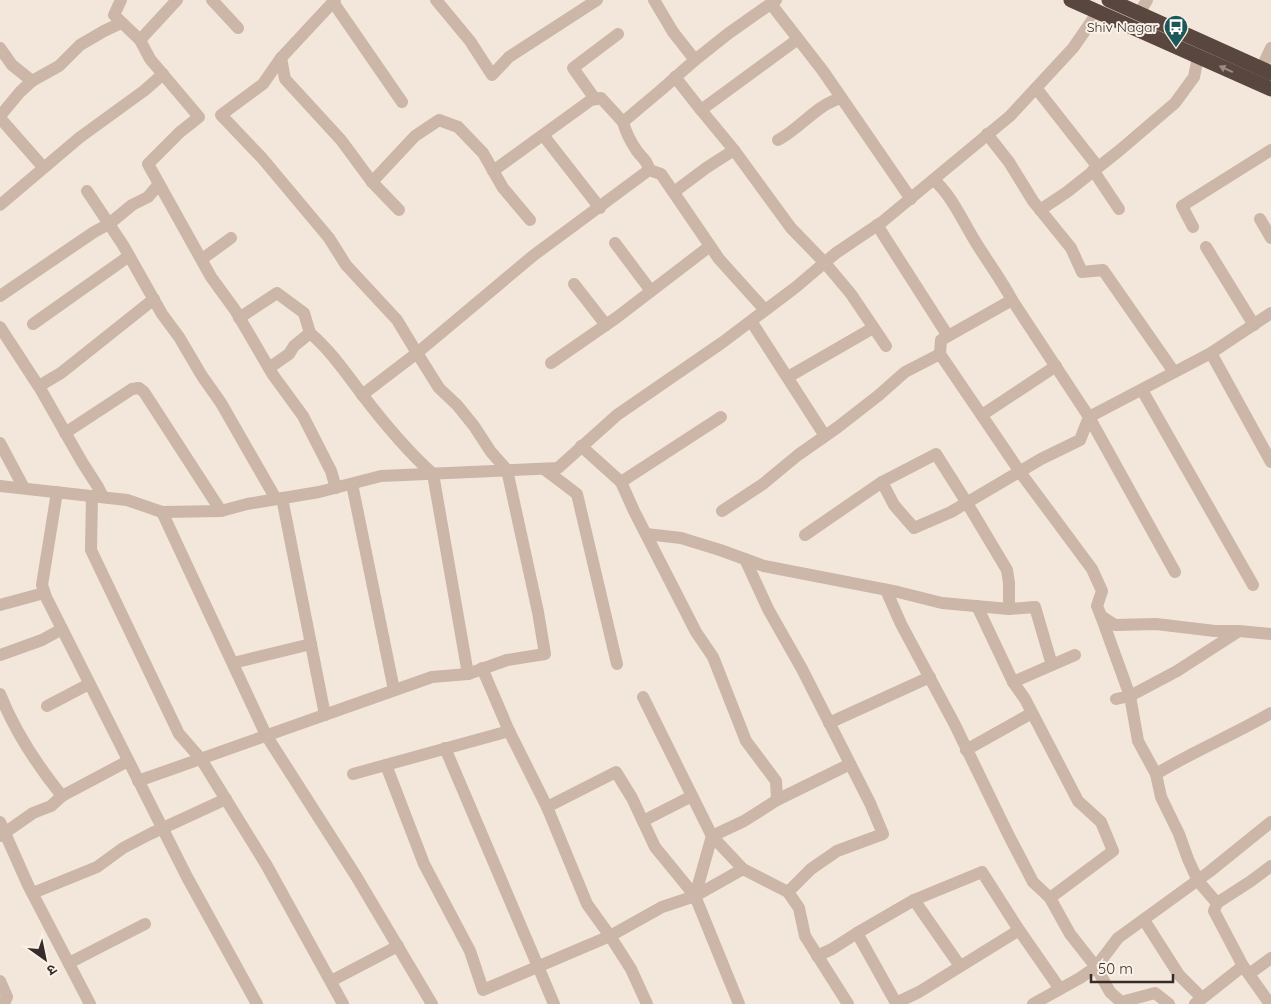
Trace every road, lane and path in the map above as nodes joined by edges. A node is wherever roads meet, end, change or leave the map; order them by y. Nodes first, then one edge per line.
1 (121, 0) edge
2 (177, 0) edge
3 (212, 0) edge
4 (436, 0) edge
5 (597, 0) edge
6 (654, 0) edge
7 (1071, 0) edge
8 (1109, 0) edge
9 (1147, 0) edge
10 (334, 1) edge
11 (774, 2) edge
12 (1098, 12) junction
13 (1139, 14) junction
14 (122, 23) junction
15 (238, 28) dead end
16 (618, 34) dead end
17 (798, 39) junction
18 (140, 40) junction
19 (0, 48) edge
20 (1271, 48) edge
21 (1198, 57) junction
22 (281, 58) junction
23 (695, 60) junction
24 (1266, 71) edge
25 (163, 74) junction
26 (676, 77) junction
27 (32, 81) junction
28 (1036, 88) junction
29 (1271, 89) edge
30 (841, 98) junction
31 (595, 99) junction
32 (402, 102) dead end
33 (701, 110) junction
34 (0, 117) edge
35 (623, 122) junction
36 (987, 134) junction
37 (542, 135) junction
38 (778, 140) dead end
39 (734, 150) junction
40 (1271, 150) edge
41 (43, 167) junction
42 (1095, 169) junction
43 (649, 170) junction
44 (493, 171) junction
45 (934, 180) junction
46 (372, 182) junction
47 (159, 184) junction
48 (87, 192) dead end
49 (674, 192) junction
50 (911, 199) junction
51 (0, 205) edge
52 (600, 208) junction
53 (1119, 209) dead end
54 (399, 210) dead end
55 (1040, 210) junction
56 (1260, 219) dead end
57 (530, 220) dead end
58 (109, 224) junction
59 (877, 225) junction
60 (1193, 227) dead end
61 (231, 238) dead end
62 (1271, 238) edge
63 (616, 243) dead end
64 (710, 246) junction
65 (1206, 247) dead end
66 (129, 256) junction
67 (202, 259) junction
68 (824, 263) junction
69 (574, 284) dead end
70 (651, 291) junction
71 (0, 296) edge
72 (154, 299) junction
73 (1012, 300) junction
74 (765, 310) junction
75 (239, 318) junction
76 (751, 321) junction
77 (1265, 321) edge
78 (33, 324) dead end
79 (606, 324) junction
80 (0, 328) edge
81 (873, 328) junction
82 (310, 334) junction
83 (948, 336) junction
84 (886, 346) dead end
85 (417, 353) junction
86 (1211, 353) junction
87 (940, 354) junction
88 (552, 363) dead end
89 (1056, 366) junction
90 (269, 368) junction
91 (1174, 372) junction
92 (788, 377) junction
93 (39, 386) junction
94 (1142, 390) junction
95 (362, 395) junction
96 (982, 415) junction
97 (721, 417) dead end
98 (1089, 417) junction
99 (66, 433) junction
100 (825, 436) junction
101 (0, 443) edge
102 (581, 446) junction
103 (1271, 463) edge
104 (544, 468) junction
105 (507, 470) junction
106 (1020, 472) junction
107 (433, 474) junction
108 (621, 482) junction
109 (882, 482) junction
110 (352, 484) junction
111 (0, 486) edge
112 (24, 488) junction
113 (336, 488) junction
114 (57, 492) junction
115 (97, 496) junction
116 (279, 499) junction
117 (967, 503) junction
118 (722, 510) dead end
119 (221, 511) junction
120 (162, 512) junction
121 (646, 534) junction
122 (805, 536) dead end
123 (745, 559) junction
124 (1175, 572) dead end
125 (1253, 585) dead end
126 (886, 590) junction
127 (44, 593) junction
128 (0, 605) edge
129 (977, 606) junction
130 (1009, 609) junction
131 (1100, 616) junction
132 (62, 629) junction
133 (1239, 631) junction
134 (1271, 634) edge
135 (311, 644) junction
136 (0, 655) edge
137 (1075, 655) dead end
138 (233, 663) junction
139 (617, 664) dead end
140 (1052, 665) junction
141 (482, 668) junction
142 (468, 674) junction
143 (930, 677) junction
144 (1013, 682) junction
145 (89, 684) junction
146 (394, 690) junction
147 (0, 694) edge
148 (1130, 696) junction
149 (643, 697) dead end
150 (1116, 699) dead end
151 (46, 706) dead end
152 (1032, 713) junction
153 (1271, 713) edge
154 (325, 715) junction
155 (829, 723) junction
156 (509, 731) junction
157 (266, 735) junction
158 (445, 748) junction
159 (966, 750) junction
160 (201, 759) junction
161 (128, 761) junction
162 (850, 764) junction
163 (386, 765) junction
164 (353, 774) dead end
165 (1156, 774) junction
166 (138, 781) junction
167 (62, 796) junction
168 (692, 796) junction
169 (226, 799) junction
170 (777, 800) junction
171 (547, 806) junction
172 (643, 822) junction
173 (1271, 822) edge
174 (162, 828) junction
175 (2, 831) edge
176 (712, 836) junction
177 (1271, 866) edge
178 (743, 869) junction
179 (1198, 880) junction
180 (788, 892) junction
181 (33, 893) junction
182 (695, 896) junction
183 (1050, 898) junction
184 (914, 900) junction
185 (1216, 903) junction
186 (1144, 920) junction
187 (145, 924) dead end
188 (1020, 930) junction
189 (857, 933) junction
190 (610, 936) junction
191 (398, 946) junction
192 (817, 956) junction
193 (1271, 958) edge
194 (69, 963) junction
195 (960, 966) junction
196 (537, 967) junction
197 (1096, 967) junction
198 (1246, 970) junction
199 (0, 981) edge
200 (331, 981) junction
201 (1060, 989) junction
202 (1199, 1001) edge
203 (642, 1002) edge
204 (896, 1003) edge
205 (4, 1004) edge
206 (90, 1004) edge
207 (257, 1004) edge
208 (343, 1004) edge
209 (432, 1004) edge
210 (554, 1004) edge
211 (739, 1004) edge
212 (848, 1004) edge
213 (1033, 1004) edge
214 (1169, 1004) edge
215 (1270, 1004) edge

1 - 14 street
2 - 18 street
3 - 15 street
4 - 5 street
6 - 23 street
7 - 12 highway
8 - 13 highway
9 - 13 street
10 - 22 street
10 - 32 street
11 - 17 street
11 - 23 street
12 - 21 highway
12 - 28 street
13 - 24 highway
14 - 18 street
14 - 27 street
16 - 31 street
17 - 30 street
17 - 33 street
18 - 25 street
19 - 27 street
20 - 24 street
29 -> 21 highway
21 - 42 street
22 - 46 street
22 - 85 street
23 - 26 street
25 - 41 street
25 - 47 street
26 - 33 street
26 - 35 street
27 - 34 street
28 - 36 street
28 - 42 street
30 - 38 street
30 - 50 street
31 - 35 street
31 - 37 street
33 - 39 street
34 - 41 street
35 - 43 street
36 - 45 street
36 - 55 street
37 - 44 street
37 - 52 street
39 - 49 street
39 - 68 street
40 - 60 street
41 - 51 street
42 - 53 street
42 - 55 street
43 - 49 street
43 - 52 street
44 - 46 street
44 - 57 street
45 - 50 street
45 - 73 street
46 - 54 street
47 - 58 street
47 - 67 street
48 - 58 street
49 - 64 street
50 - 59 street
52 - 85 street
55 - 91 street
56 - 62 street
58 - 66 street
58 - 71 street
59 - 68 street
59 - 83 street
61 - 67 street
63 - 70 street
64 - 70 street
64 - 74 street
65 - 77 street
66 - 72 street
66 - 78 street
67 - 75 street
68 - 74 street
68 - 81 street
69 - 79 street
70 - 79 street
72 - 93 street
72 - 116 street
73 - 83 street
73 - 89 street
74 - 76 street
75 - 82 street
75 - 90 street
76 - 92 street
76 - 102 street
77 - 86 street
79 - 88 street
80 - 93 street
81 - 84 street
81 - 92 street
82 - 90 street
82 - 95 street
83 - 87 street
85 - 95 street
85 - 105 street
86 - 91 street
86 - 103 street
87 - 96 street
87 - 100 street
89 - 96 street
89 - 98 street
90 - 113 street
91 - 94 street
92 - 100 street
93 - 99 street
94 - 98 street
94 - 125 street
95 - 107 street
96 - 106 street
97 - 108 street
98 - 106 street
98 - 124 street
99 - 115 street
99 - 119 street
100 - 118 street
101 - 112 street
102 - 104 street
102 - 108 street
104 - 105 street
104 - 139 street
105 - 107 street
105 - 141 street
106 - 117 street
106 - 131 street
107 - 110 street
107 - 142 street
108 - 121 street
109 - 117 street
109 - 117 street
109 - 122 street
110 - 113 street
110 - 146 street
111 - 112 street
112 - 114 street
113 - 116 street
114 - 115 street
114 - 127 street
115 - 120 street
115 - 160 street
116 - 119 street
116 - 135 street
117 - 130 street
119 - 120 street
120 - 138 street
121 - 123 street
121 - 170 street
123 - 126 street
123 - 155 street
126 - 129 street
126 - 143 street
127 - 128 street
127 - 132 street
129 - 130 street
129 - 144 street
130 - 140 street
131 - 133 street
131 - 148 street
132 - 136 street
132 - 145 street
133 - 134 street
133 - 148 street
135 - 138 street
135 - 154 street
137 - 140 street
138 - 157 street
140 - 144 street
141 - 142 street
141 - 156 street
142 - 146 street
143 - 155 street
143 - 159 street
144 - 152 street
145 - 151 street
145 - 161 street
146 - 154 street
147 - 167 street
148 - 150 street
148 - 165 street
149 - 168 street
152 - 159 street
152 - 183 street
153 - 165 street
154 - 157 street
155 - 162 street
156 - 158 street
156 - 171 street
157 - 160 street
157 - 191 street
158 - 163 street
158 - 196 street
159 - 183 street
160 - 166 street
160 - 169 street
161 - 166 street
161 - 167 street
162 - 170 street
162 - 180 street
163 - 164 street
163 - 196 street
165 - 179 street
166 - 174 street
167 - 175 street
168 - 172 street
168 - 176 street
169 - 174 street
169 - 200 street
170 - 176 street
171 - 172 street
171 - 190 street
172 - 182 street
173 - 179 street
174 - 181 street
174 - 207 street
175 - 181 street
176 - 178 street
176 - 182 street
177 - 185 street
178 - 180 street
178 - 182 street
179 - 185 street
179 - 186 street
180 - 192 street
181 - 194 street
182 - 190 street
182 - 211 street
183 - 197 street
184 - 188 street
184 - 189 street
184 - 195 street
185 - 198 street
186 - 197 street
186 - 202 street
187 - 194 street
188 - 195 street
188 - 201 street
189 - 192 street
189 - 204 street
190 - 196 street
190 - 203 street
191 - 200 street
191 - 209 street
192 - 212 street
193 - 198 street
194 - 206 street
195 - 204 street
196 - 210 street
197 - 201 street
197 - 214 street
198 - 202 street
198 - 215 street
199 - 205 street
200 - 208 street
201 - 213 street

